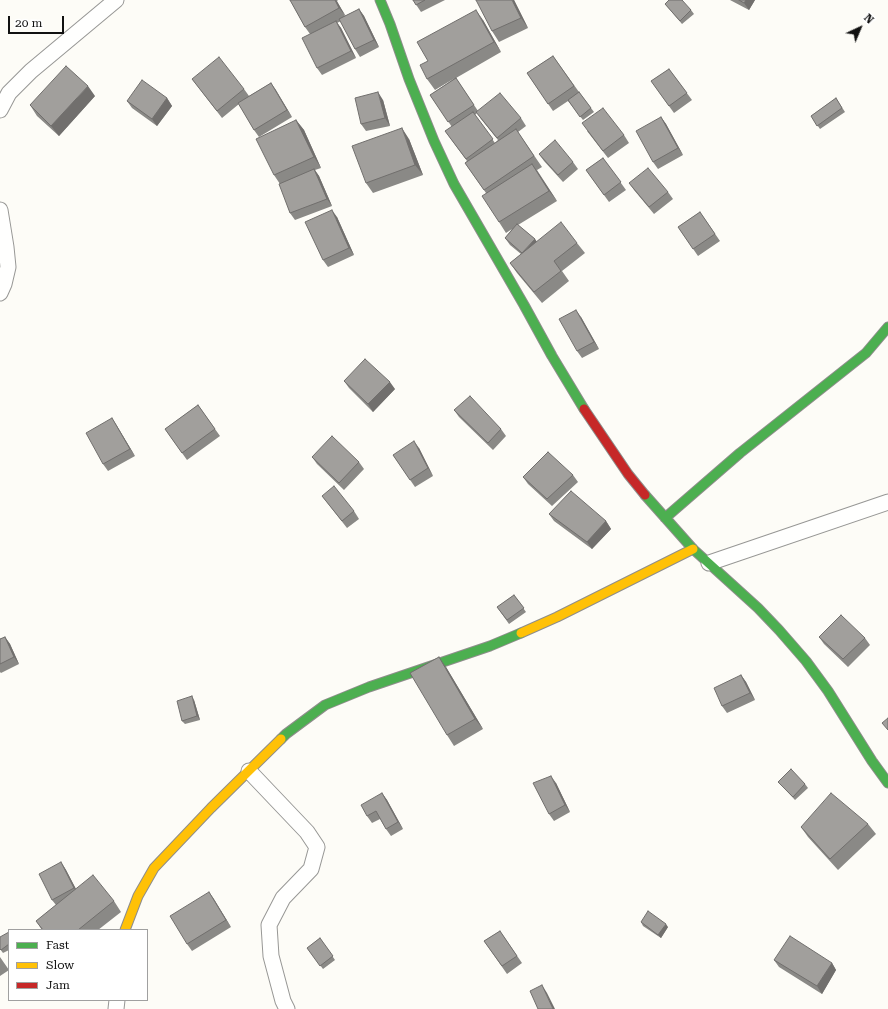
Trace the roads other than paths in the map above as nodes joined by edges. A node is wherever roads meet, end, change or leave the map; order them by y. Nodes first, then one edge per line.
1 (116, 0) edge
2 (380, 0) edge
3 (0, 110) edge
4 (0, 210) edge
5 (0, 293) edge
6 (888, 327) edge
7 (888, 502) edge
8 (665, 518) junction
9 (693, 549) junction
10 (709, 562) junction
11 (249, 771) junction
12 (888, 783) edge
13 (125, 929) edge
14 (287, 1009) edge

1 - 3 street
2 - 8 street
4 - 5 street
6 - 8 street
7 - 10 street
8 - 9 street
9 - 10 street
9 - 11 street
10 - 12 street
11 - 13 street
11 - 14 street

